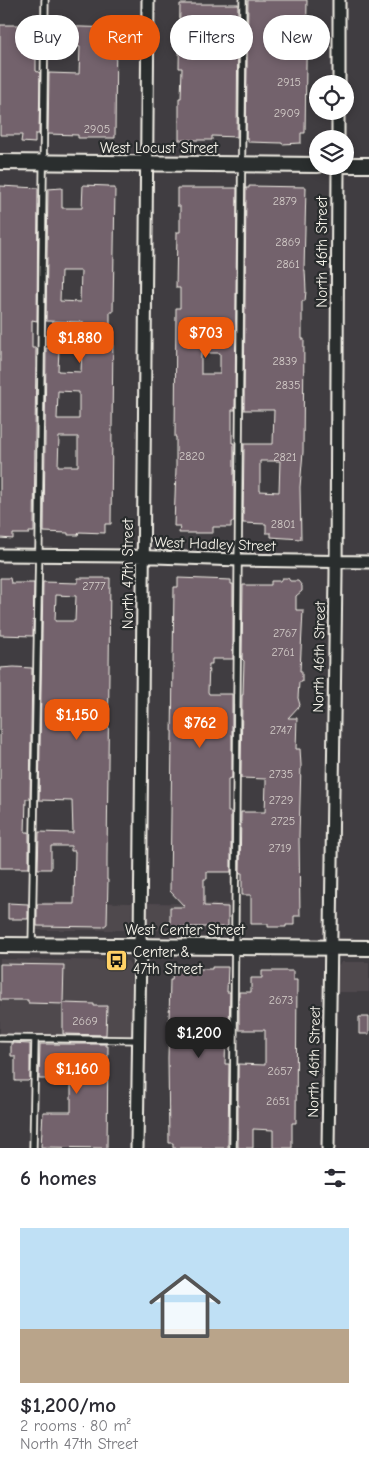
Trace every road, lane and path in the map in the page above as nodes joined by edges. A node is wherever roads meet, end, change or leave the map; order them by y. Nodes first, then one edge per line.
1 (45, 0) edge
2 (148, 0) edge
3 (243, 0) edge
4 (339, 0) edge
5 (339, 75) edge
6 (0, 162) edge
7 (42, 163) junction
8 (145, 164) junction
9 (241, 165) junction
10 (309, 165) edge
11 (354, 165) edge
12 (369, 165) edge
13 (338, 175) edge
14 (0, 555) edge
15 (39, 556) junction
16 (144, 556) junction
17 (239, 560) junction
18 (336, 562) junction
19 (369, 562) edge
20 (0, 945) edge
21 (32, 945) junction
22 (140, 946) junction
23 (235, 947) junction
24 (331, 948) junction
25 (369, 948) edge
26 (0, 1038) edge
27 (35, 1039) junction
28 (138, 1040) junction
29 (33, 1148) edge
30 (137, 1148) edge
31 (233, 1148) edge
32 (328, 1148) edge

1 - 7 lane
2 - 8 street, North 47th Street
3 - 9 lane
4 - 5 street
6 - 7 street, West Locust Street
7 - 8 street, West Locust Street
7 - 15 lane
8 - 9 street, West Locust Street
8 - 16 street, North 47th Street
9 - 10 street, West Locust Street
9 - 17 lane
11 - 12 street
13 - 18 street, North 46th Street
14 - 15 street, West Hadley Street
15 - 16 street, West Hadley Street
15 - 21 lane
16 - 17 street, West Hadley Street
16 - 22 street, North 47th Street
17 - 18 street, West Hadley Street
17 - 23 lane
18 - 19 street, West Hadley Street
18 - 24 street, North 46th Street
20 - 21 street, West Center Street
21 - 22 street, West Center Street
22 - 23 street, West Center Street
22 - 28 street, North 47th Street
23 - 24 street, West Center Street
23 - 31 lane
24 - 25 street, West Center Street
24 - 32 street, North 46th Street
26 - 27 lane
27 - 28 lane
27 - 29 lane
28 - 30 street, North 47th Street

